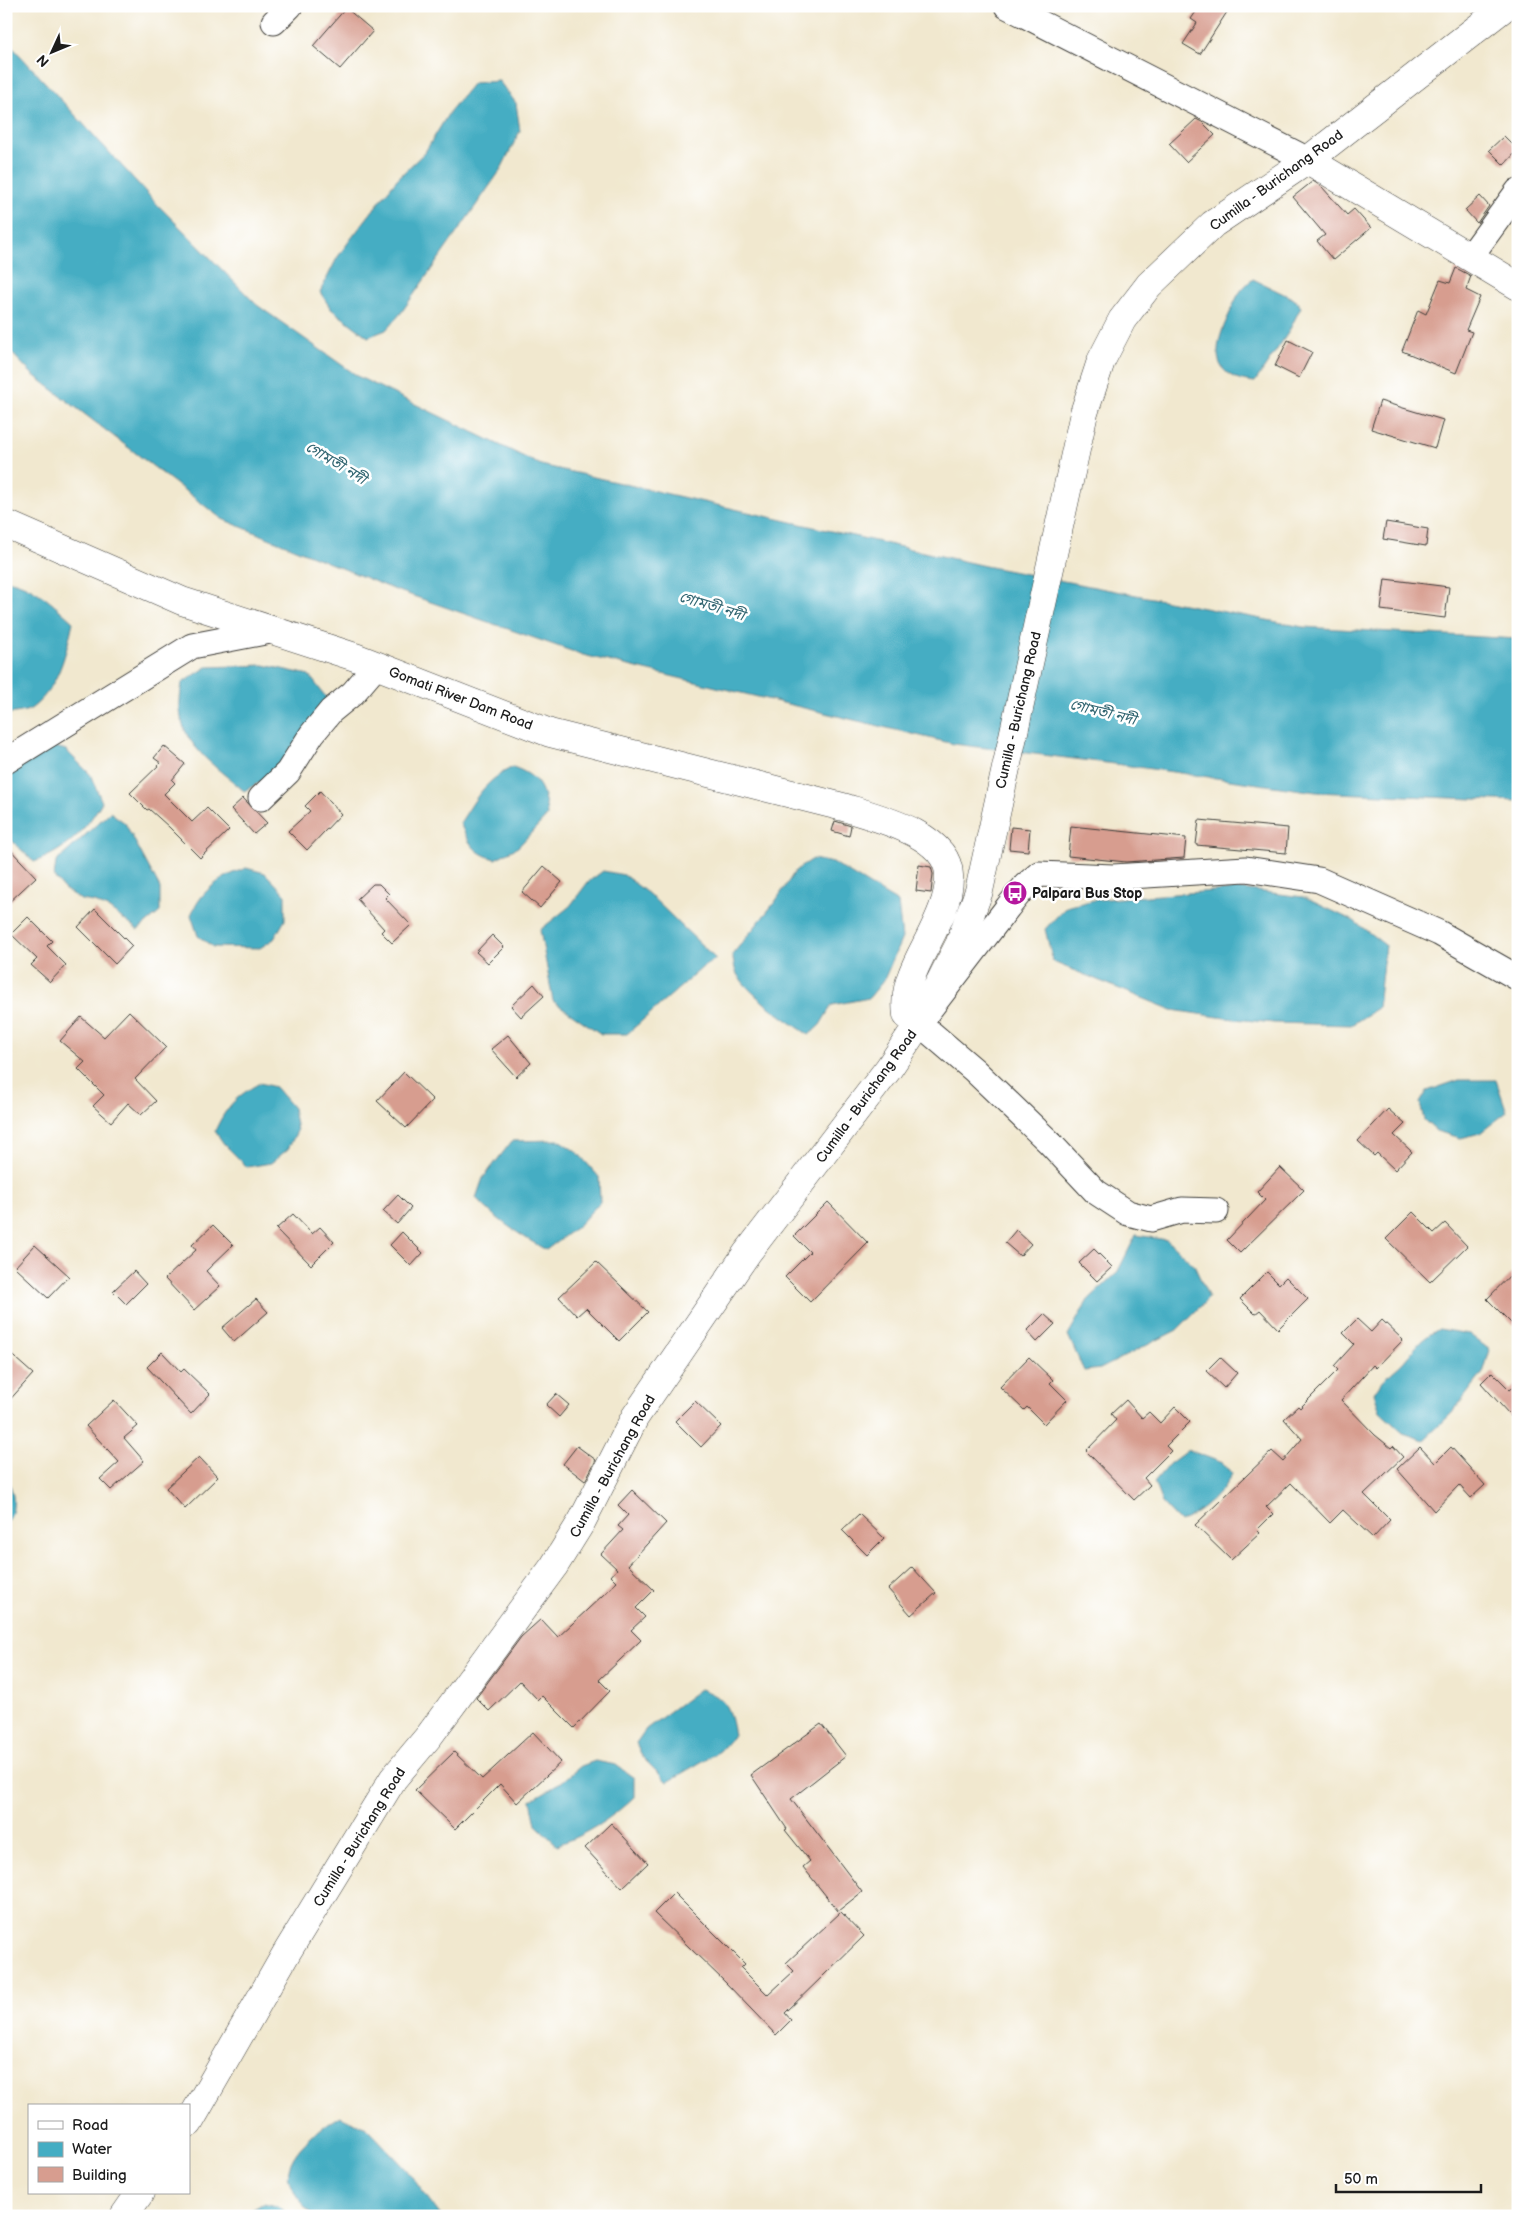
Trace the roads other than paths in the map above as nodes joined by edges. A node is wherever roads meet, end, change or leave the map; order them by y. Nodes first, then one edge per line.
1 (1007, 6) edge
2 (1506, 6) edge
3 (1308, 160) junction
4 (1518, 191) edge
5 (1470, 257) junction
6 (1518, 286) edge
7 (6, 524) edge
8 (270, 631) junction
9 (377, 666) junction
10 (6, 761) edge
11 (261, 798) dead end
12 (1518, 978) edge
13 (920, 1023) junction
14 (1216, 1211) dead end
15 (190, 2121) edge
16 (139, 2194) edge
17 (124, 2216) edge

1 - 3 street
2 - 3 main road, Cumilla - Burichang Road
3 - 5 main road
3 - 13 main road, Cumilla - Burichang Road
4 - 5 street
5 - 6 main road
7 - 8 main road, Gomati River Dam Road
8 - 9 main road, Gomati River Dam Road
8 - 10 street
9 - 11 street
9 - 13 main road, Gomati River Dam Road
12 - 13 street
13 - 14 street
13 - 15 main road, Cumilla - Burichang Road
16 - 17 main road

